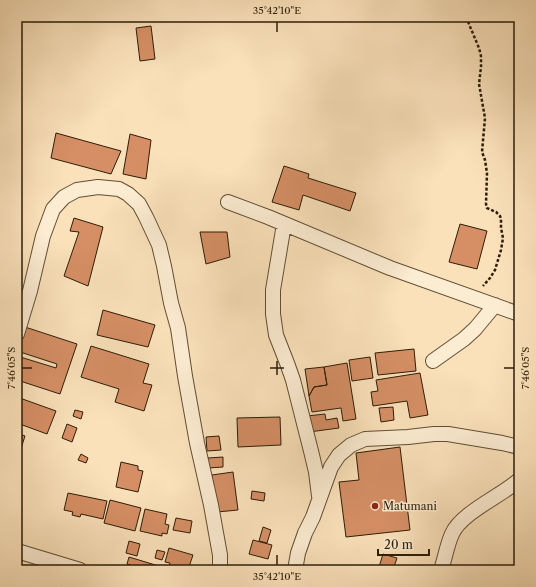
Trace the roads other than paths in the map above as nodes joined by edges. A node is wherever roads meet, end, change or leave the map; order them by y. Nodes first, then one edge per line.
1 (228, 202) dead end
2 (284, 224) junction
3 (495, 305) junction
4 (519, 314) edge
5 (17, 334) edge
6 (433, 361) dead end
7 (519, 447) edge
8 (519, 480) edge
9 (320, 498) junction
10 (17, 551) edge
11 (80, 570) edge
12 (220, 570) edge
13 (295, 570) edge
14 (441, 570) edge

1 - 2 street
2 - 3 street
2 - 9 street
3 - 4 street
3 - 6 street
5 - 12 street
7 - 9 street
8 - 14 street
9 - 13 street
10 - 11 street

